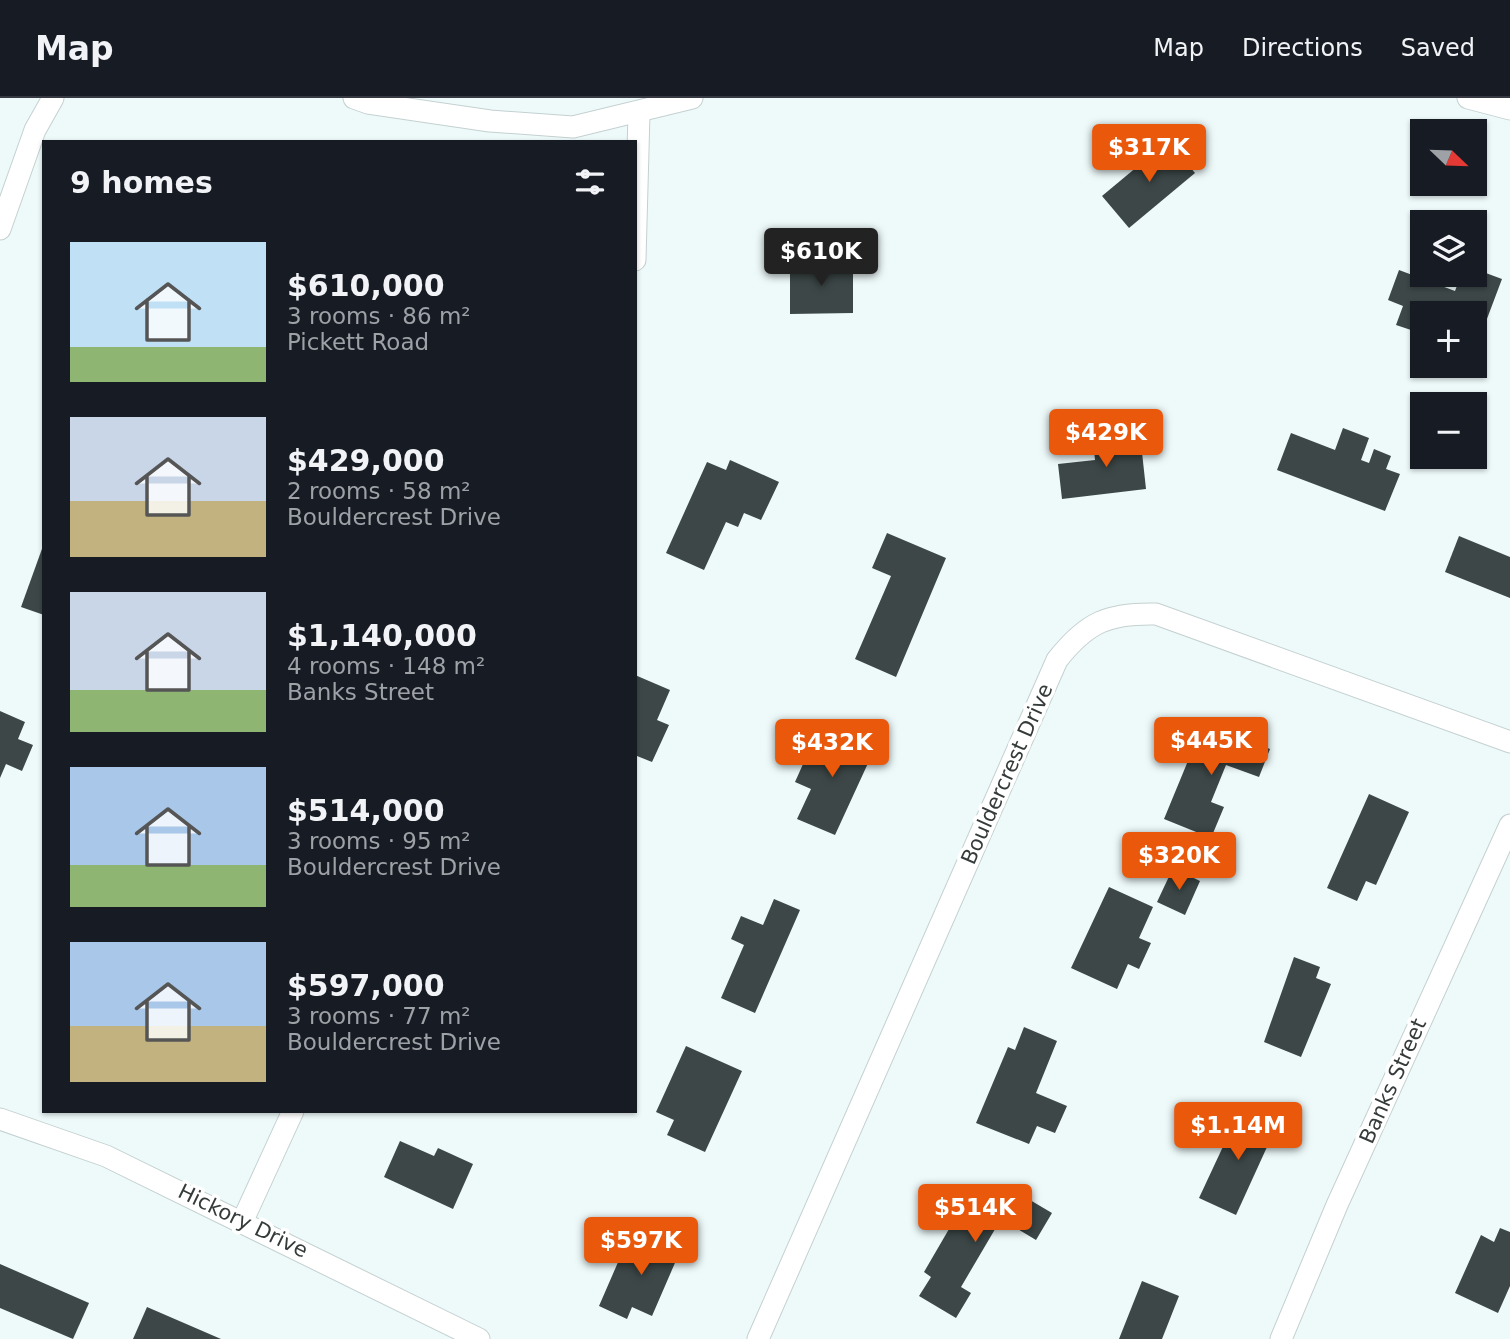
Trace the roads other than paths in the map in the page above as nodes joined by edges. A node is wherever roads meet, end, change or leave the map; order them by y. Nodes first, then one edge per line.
1 (53, 98) edge
2 (354, 98) edge
3 (692, 98) edge
4 (1468, 98) edge
5 (1510, 109) edge
6 (639, 114) junction
7 (637, 187) edge
8 (0, 229) edge
9 (1510, 742) edge
10 (1510, 825) edge
11 (292, 1113) edge
12 (0, 1119) edge
13 (243, 1220) junction
14 (479, 1339) edge
15 (758, 1339) edge
16 (1281, 1339) edge

1 - 8 street
2 - 6 street
3 - 6 street
4 - 5 street
6 - 7 street
9 - 15 street, Bouldercrest Drive
10 - 16 street, Banks Street
11 - 13 street
12 - 13 street, Hickory Drive
13 - 14 street, Hickory Drive

